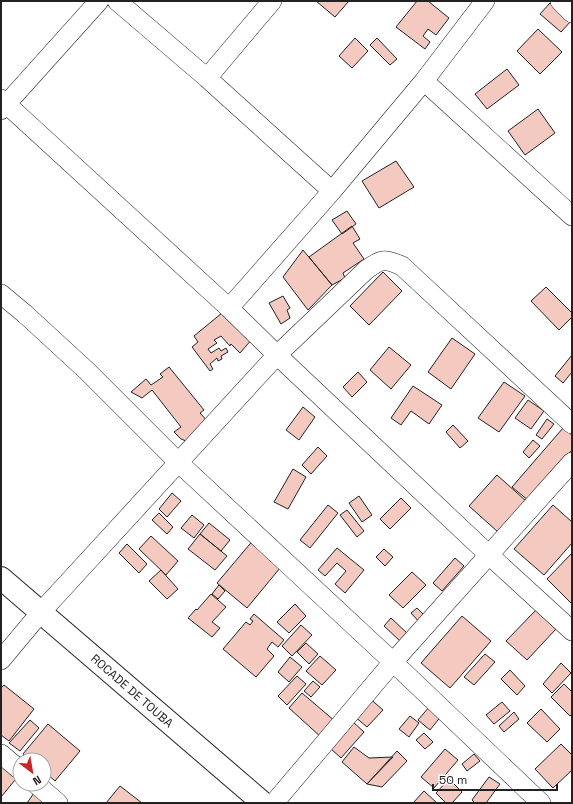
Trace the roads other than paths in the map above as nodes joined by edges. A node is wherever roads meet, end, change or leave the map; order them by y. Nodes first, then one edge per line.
1 (99, 1) edge
2 (117, 1) edge
3 (272, 1) edge
4 (485, 1) edge
5 (560, 1) edge
6 (572, 13) edge
7 (207, 78) junction
8 (424, 81) junction
9 (3, 104) edge
10 (332, 192) junction
11 (572, 216) edge
12 (1, 294) edge
13 (229, 308) junction
14 (277, 355) junction
15 (572, 424) edge
16 (178, 462) junction
17 (572, 462) edge
18 (489, 555) junction
19 (1, 578) edge
20 (41, 612) junction
21 (572, 631) edge
22 (1, 660) edge
23 (393, 662) junction
24 (1, 754) edge
25 (12, 763) edge
26 (45, 792) edge
27 (58, 803) edge
28 (263, 803) edge
29 (274, 803) edge
30 (541, 803) edge

1 - 9 street
2 - 7 street
3 - 7 street
4 - 8 street
5 - 6 street
7 - 10 street
8 - 10 street
8 - 11 street
9 - 13 street
10 - 13 street
12 - 16 street
13 - 14 street
14 - 15 street
14 - 16 street
14 - 18 street
16 - 20 street
16 - 23 street
17 - 18 street
18 - 21 street
18 - 23 street
19 - 20 main road, ROCADE DE TOUBA
20 - 22 street
20 - 28 main road, ROCADE DE TOUBA
23 - 29 street
23 - 30 street
24 - 25 street
26 - 27 street

